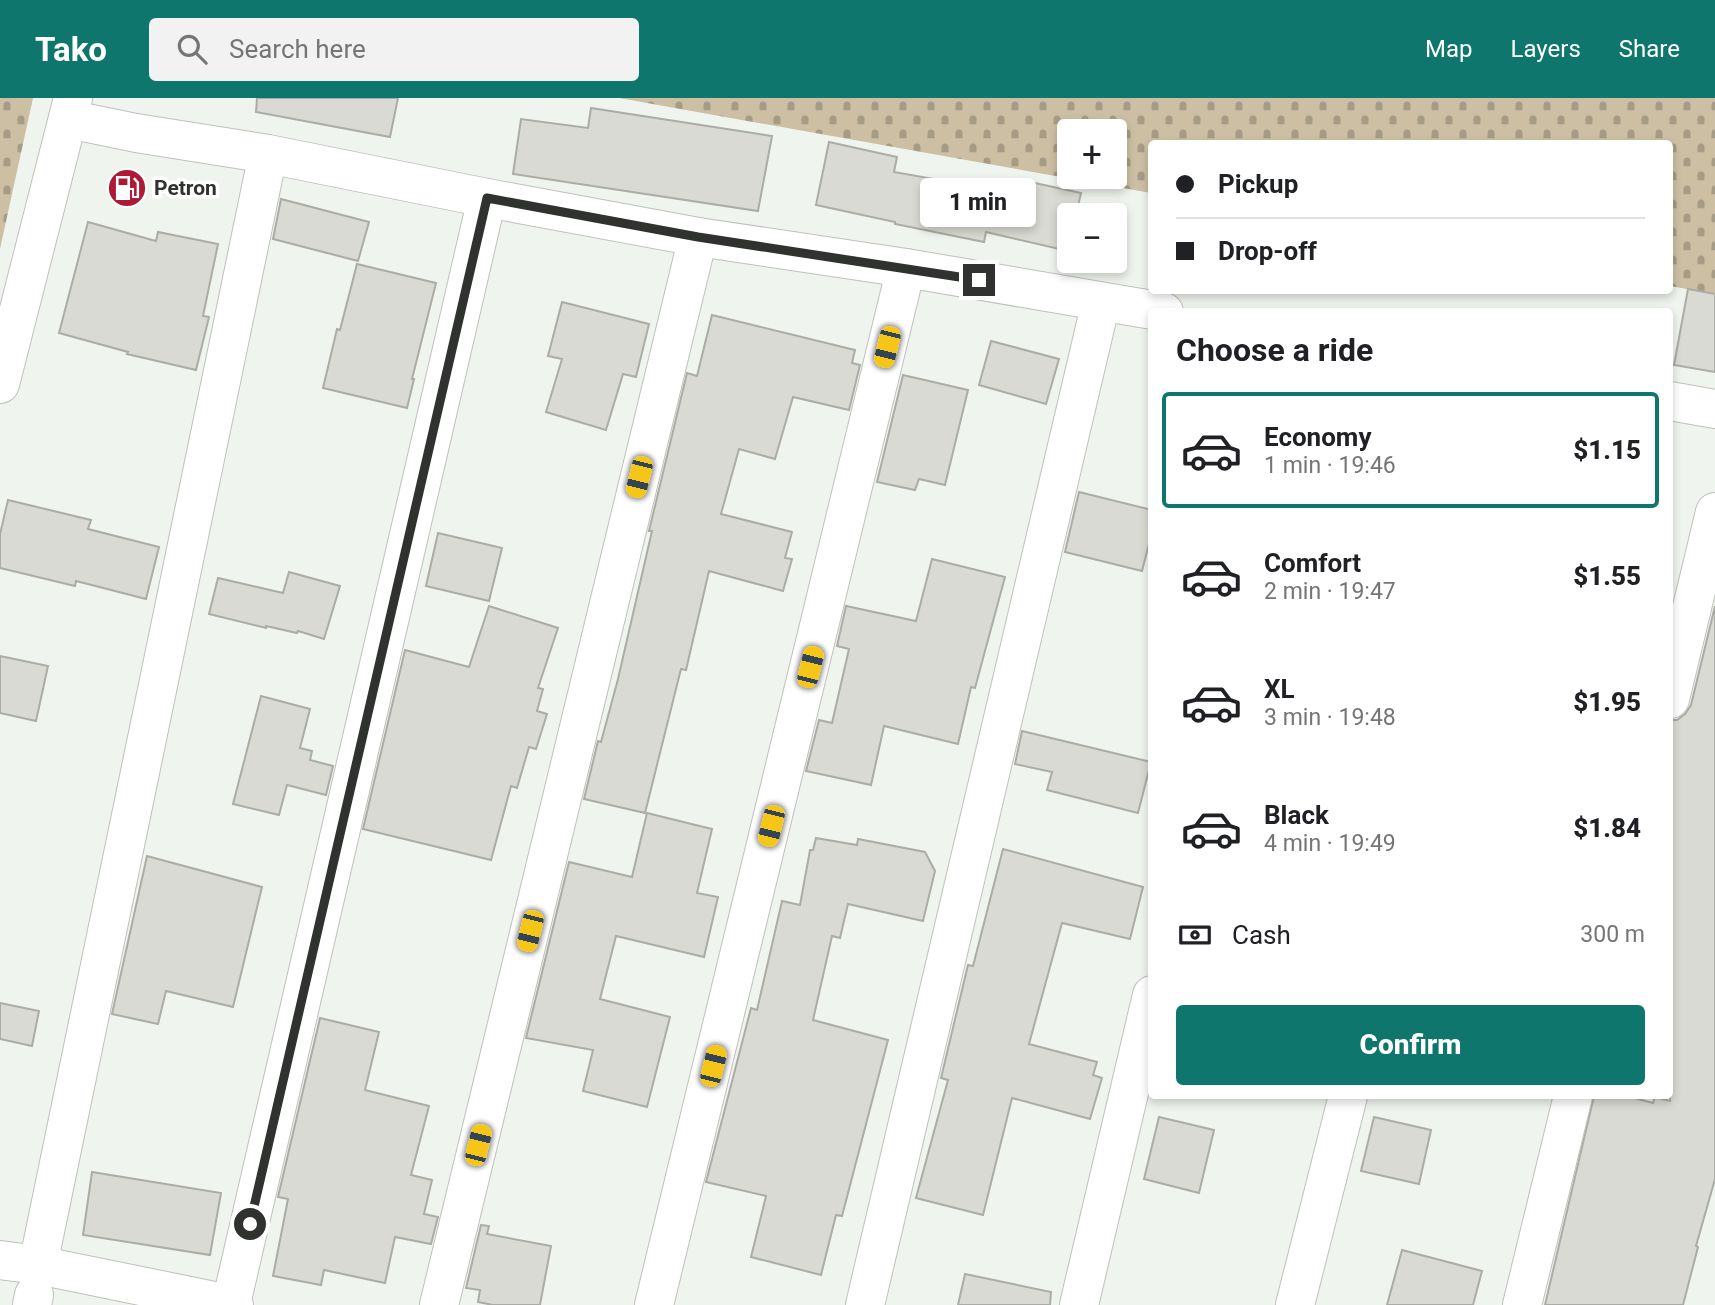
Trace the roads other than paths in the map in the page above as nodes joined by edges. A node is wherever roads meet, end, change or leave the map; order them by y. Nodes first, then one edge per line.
1 (71, 108) edge
2 (268, 154) junction
3 (487, 198) junction
4 (698, 237) junction
5 (906, 268) junction
6 (1101, 302) junction
7 (1148, 309) edge
8 (0, 384) edge
9 (1673, 402) edge
10 (1715, 409) edge
11 (1715, 512) edge
12 (1673, 687) edge
13 (1148, 1012) edge
14 (1347, 1099) edge
15 (1572, 1099) edge
16 (0, 1260) edge
17 (35, 1288) edge
18 (233, 1305) edge
19 (439, 1305) edge
20 (654, 1305) edge
21 (865, 1305) edge
22 (1079, 1305) edge
23 (1295, 1305) edge
24 (1522, 1305) edge

1 - 2 street
1 - 8 street
2 - 3 street
2 - 17 street
3 - 4 street
3 - 18 street
4 - 5 street
4 - 19 street
5 - 6 street
5 - 20 street
6 - 7 street
6 - 21 street
9 - 10 street
11 - 12 street
13 - 22 street
14 - 23 street
15 - 24 street
16 - 17 street
17 - 18 street

